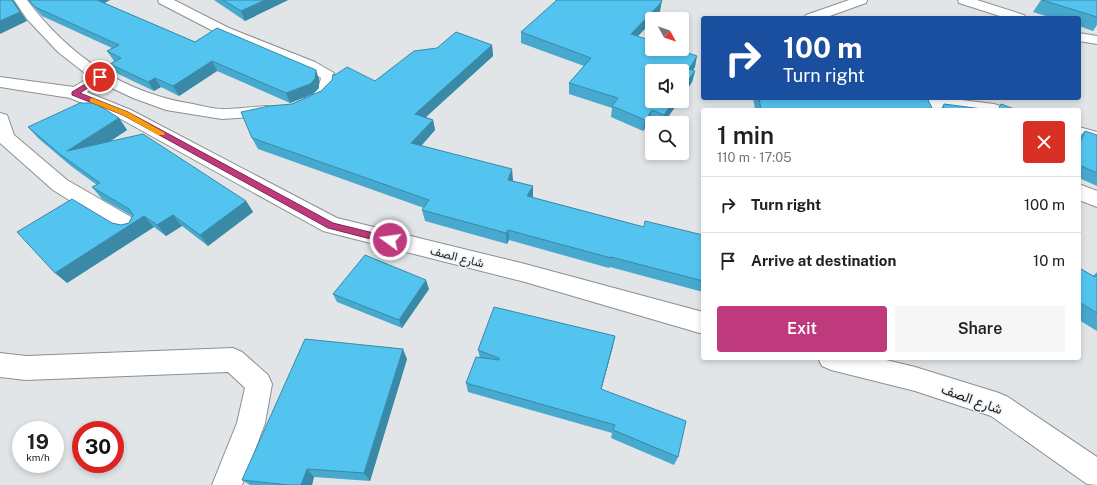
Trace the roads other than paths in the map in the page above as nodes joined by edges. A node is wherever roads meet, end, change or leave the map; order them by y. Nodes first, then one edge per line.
1 (20, 0) edge
2 (164, 0) edge
3 (861, 0) edge
4 (964, 0) edge
5 (817, 16) edge
6 (1013, 16) edge
7 (1081, 37) edge
8 (1097, 40) edge
9 (100, 77) junction
10 (0, 82) edge
11 (74, 94) junction
12 (904, 100) edge
13 (297, 107) edge
14 (976, 108) edge
15 (283, 110) edge
16 (0, 119) edge
17 (1081, 134) edge
18 (1097, 139) edge
19 (1081, 193) edge
20 (1097, 199) edge
21 (130, 226) edge
22 (701, 323) edge
23 (839, 360) edge
24 (0, 364) edge
25 (1097, 474) edge
26 (227, 485) edge

1 - 9 lane
2 - 13 lane
3 - 5 lane
4 - 6 lane
7 - 8 lane
9 - 11 lane
9 - 15 lane
10 - 11 street, شارع الصف
11 - 22 street, شارع الصف
12 - 14 street
16 - 21 street
17 - 18 street
19 - 20 street
23 - 25 street, شارع الصف
24 - 26 street

